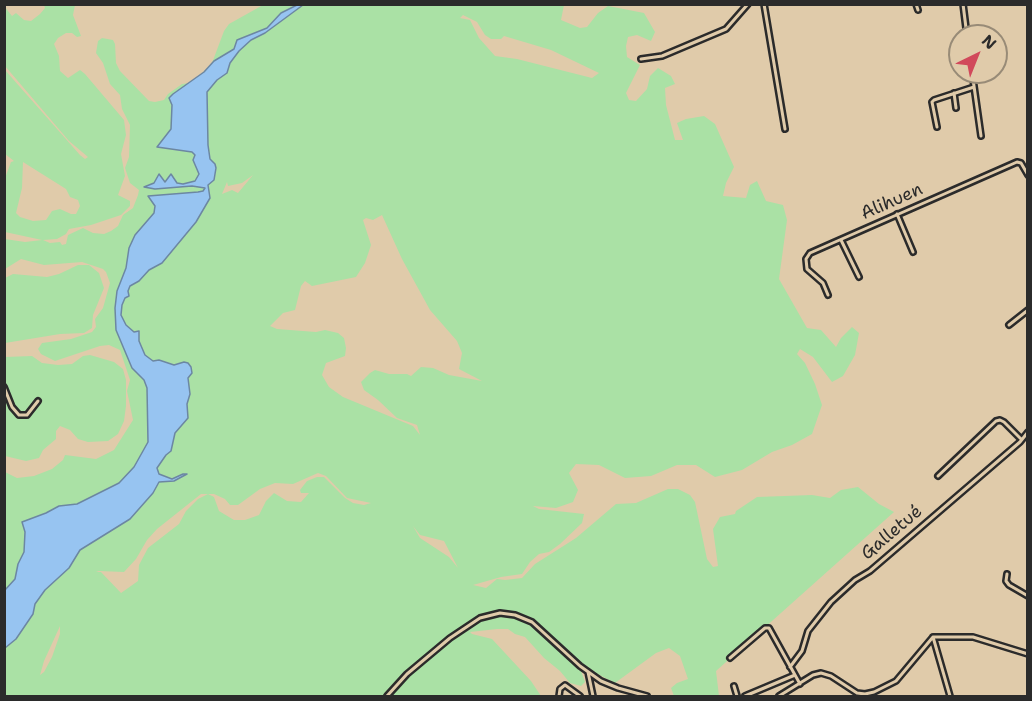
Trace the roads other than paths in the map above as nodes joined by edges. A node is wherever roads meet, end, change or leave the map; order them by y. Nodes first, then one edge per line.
1 (748, 4) edge
2 (764, 4) edge
3 (916, 4) edge
4 (963, 4) edge
5 (918, 10) dead end
6 (966, 24) edge
7 (641, 59) dead end
8 (974, 84) edge
9 (974, 87) junction
10 (954, 93) junction
11 (956, 108) dead end
12 (937, 127) dead end
13 (785, 129) dead end
14 (981, 136) dead end
15 (1028, 175) edge
16 (897, 214) junction
17 (841, 240) junction
18 (913, 252) dead end
19 (859, 277) dead end
20 (828, 295) dead end
21 (1028, 310) edge
22 (1009, 325) dead end
23 (4, 387) edge
24 (38, 401) dead end
25 (1028, 432) edge
26 (1021, 439) junction
27 (938, 477) dead end
28 (1007, 574) dead end
29 (1028, 596) edge
30 (933, 636) junction
31 (1028, 654) edge
32 (730, 658) dead end
33 (790, 667) junction
34 (588, 672) junction
35 (795, 675) junction
36 (800, 684) junction
37 (734, 686) dead end
38 (387, 696) edge
39 (559, 696) edge
40 (580, 696) edge
41 (593, 696) edge
42 (647, 696) edge
43 (737, 696) edge
44 (745, 696) edge
45 (779, 696) edge
46 (950, 696) edge

1 - 7 street
2 - 13 street
3 - 5 street
4 - 6 street
8 - 9 street
9 - 10 street
9 - 14 street
10 - 11 street
10 - 12 street
15 - 16 street, Alihuen
16 - 17 street, Alihuen
16 - 18 street
17 - 19 street
17 - 20 street, Alihuen
21 - 22 street
23 - 24 street
25 - 26 street, Galletué
26 - 27 street
26 - 33 street, Galletué
28 - 29 street
30 - 31 street
30 - 36 street
30 - 46 street
32 - 33 street
33 - 35 street
34 - 38 street
34 - 41 street
34 - 42 street
35 - 36 street
35 - 44 street
36 - 45 street
37 - 43 street
39 - 40 street

